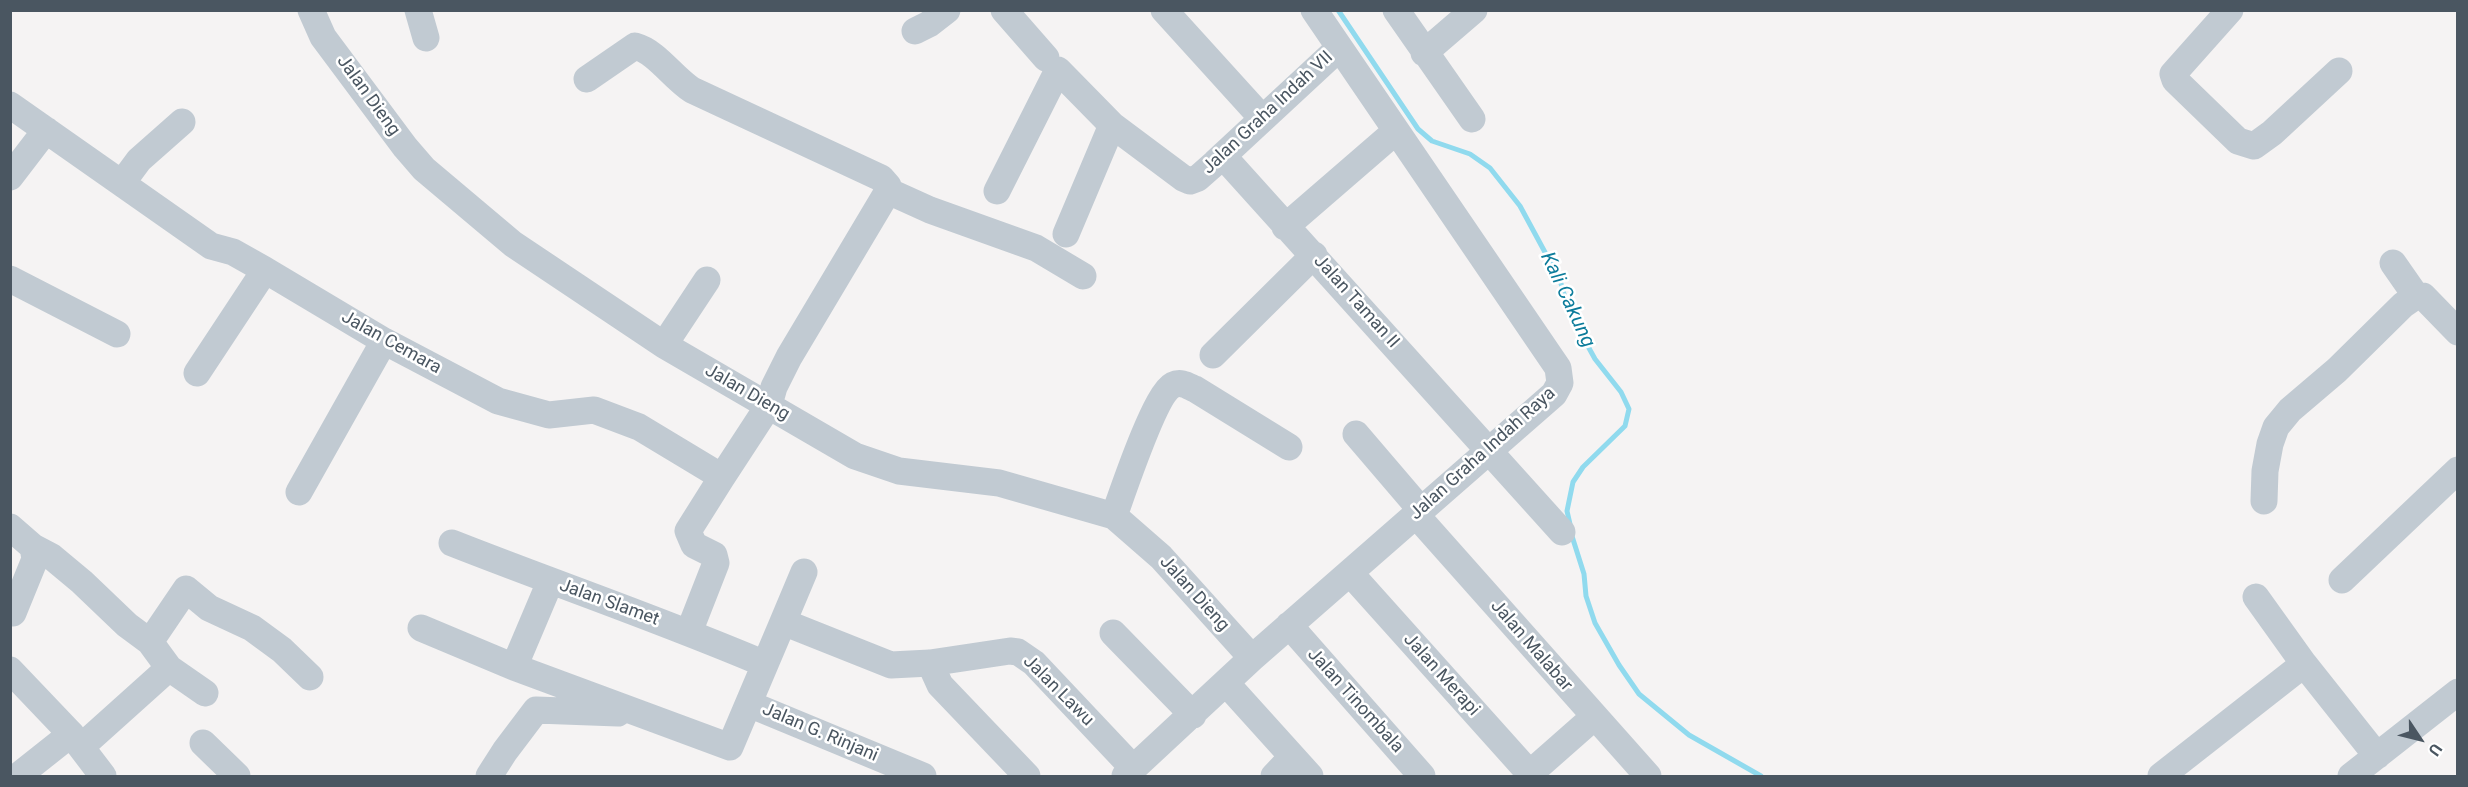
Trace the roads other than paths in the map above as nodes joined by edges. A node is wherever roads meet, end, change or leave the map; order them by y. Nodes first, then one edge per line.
1 (311, 10) edge
2 (418, 10) edge
3 (947, 10) edge
4 (1004, 10) edge
5 (1164, 10) edge
6 (1314, 10) edge
7 (1396, 10) edge
8 (1474, 10) edge
9 (2230, 10) edge
10 (915, 31) dead end
11 (426, 38) dead end
12 (1339, 48) junction
13 (1424, 52) junction
14 (1052, 64) junction
15 (2339, 71) dead end
16 (587, 79) dead end
17 (10, 105) edge
18 (1262, 118) junction
19 (1472, 119) dead end
20 (182, 122) dead end
21 (1112, 125) junction
22 (46, 130) junction
23 (1396, 131) junction
24 (1223, 156) junction
25 (10, 177) edge
26 (122, 183) junction
27 (888, 191) junction
28 (997, 191) dead end
29 (1285, 227) junction
30 (1066, 234) dead end
31 (1314, 255) junction
32 (2393, 263) dead end
33 (266, 270) junction
34 (1083, 276) dead end
35 (707, 280) dead end
36 (11, 282) edge
37 (2416, 296) junction
38 (2457, 332) edge
39 (117, 334) dead end
40 (384, 341) junction
41 (664, 345) junction
42 (1213, 355) dead end
43 (196, 372) dead end
44 (769, 405) junction
45 (1356, 434) dead end
46 (1289, 447) dead end
47 (1488, 449) junction
48 (2457, 470) edge
49 (722, 477) junction
50 (299, 492) dead end
51 (2264, 501) dead end
52 (1418, 513) junction
53 (1114, 516) junction
54 (10, 527) edge
55 (1562, 532) dead end
56 (452, 543) dead end
57 (33, 547) junction
58 (804, 572) dead end
59 (1350, 573) junction
60 (2342, 580) dead end
61 (550, 582) junction
62 (2256, 597) dead end
63 (11, 616) edge
64 (783, 622) junction
65 (1289, 625) junction
66 (421, 628) dead end
67 (689, 632) junction
68 (1113, 633) dead end
69 (150, 642) junction
70 (1252, 658) junction
71 (930, 663) junction
72 (2304, 663) junction
73 (765, 664) junction
74 (514, 667) junction
75 (169, 668) junction
76 (10, 670) edge
77 (310, 677) dead end
78 (1226, 683) junction
79 (2457, 692) edge
80 (205, 693) dead end
81 (749, 704) junction
82 (641, 714) junction
83 (1193, 715) junction
84 (1594, 717) junction
85 (76, 740) junction
86 (203, 743) dead end
87 (2377, 756) junction
88 (1292, 757) junction
89 (1130, 773) edge
90 (1530, 776) edge
91 (18, 777) edge
92 (103, 777) edge
93 (237, 777) edge
94 (489, 777) edge
95 (923, 777) edge
96 (1027, 777) edge
97 (1274, 777) edge
98 (1310, 777) edge
99 (1422, 777) edge
100 (1648, 777) edge
101 (2161, 777) edge
102 (2351, 777) edge

1 - 41 street, Jalan Dieng
2 - 11 street
3 - 10 street
4 - 14 street, Jalan Graha Indah VII
5 - 18 street
6 - 12 street, Jalan Graha Indah Raya
7 - 13 street
8 - 13 street
9 - 15 street
12 - 18 street, Jalan Graha Indah VII
12 - 23 street, Jalan Graha Indah Raya
13 - 19 street
14 - 21 street, Jalan Graha Indah VII
14 - 28 street
16 - 27 street
17 - 22 street, Jalan Cemara
18 - 24 street, Jalan Graha Indah VII
20 - 26 street
21 - 24 street, Jalan Graha Indah VII
21 - 30 street
22 - 25 street
22 - 26 street, Jalan Cemara
23 - 29 street
23 - 47 street, Jalan Graha Indah Raya
24 - 29 street, Jalan Taman II
26 - 33 street, Jalan Cemara
27 - 34 street
27 - 44 street
29 - 31 street, Jalan Taman II
31 - 42 street
31 - 47 street, Jalan Taman II
32 - 37 street
33 - 40 street, Jalan Cemara
33 - 43 street
35 - 41 street
36 - 39 street
37 - 38 street
37 - 51 street
40 - 49 street, Jalan Cemara
40 - 50 street
41 - 44 street, Jalan Dieng
44 - 49 street
44 - 53 street, Jalan Dieng
45 - 52 street, Jalan Malabar
46 - 53 street
47 - 52 street, Jalan Graha Indah Raya
47 - 55 street, Jalan Taman II
48 - 60 street
49 - 67 street
52 - 59 street, Jalan Graha Indah Raya
52 - 84 street, Jalan Malabar
53 - 70 street, Jalan Dieng
54 - 57 street
56 - 61 street, Jalan Slamet
57 - 63 street
57 - 69 street
58 - 64 street
59 - 65 street, Jalan Graha Indah Raya
59 - 90 street, Jalan Merapi
61 - 67 street, Jalan Slamet
61 - 74 street
62 - 72 street
64 - 71 street
64 - 73 street
65 - 70 street, Jalan Graha Indah Raya
65 - 99 street, Jalan Tinombala
66 - 74 street
67 - 73 street, Jalan Slamet
68 - 83 street
69 - 75 street
69 - 77 street
70 - 78 street, Jalan Graha Indah Raya
71 - 89 street, Jalan Lawu
71 - 96 street
72 - 87 street
72 - 101 street
73 - 81 street
74 - 82 street
75 - 80 street
75 - 85 street
76 - 85 street
78 - 83 street, Jalan Graha Indah Raya
78 - 88 street
79 - 87 street
81 - 82 street
81 - 95 street, Jalan G. Rinjani
82 - 94 street
83 - 89 street, Jalan Graha Indah Raya
84 - 90 street
84 - 100 street, Jalan Malabar
85 - 91 street
85 - 92 street
86 - 93 street
87 - 102 street
88 - 97 street
88 - 98 street

